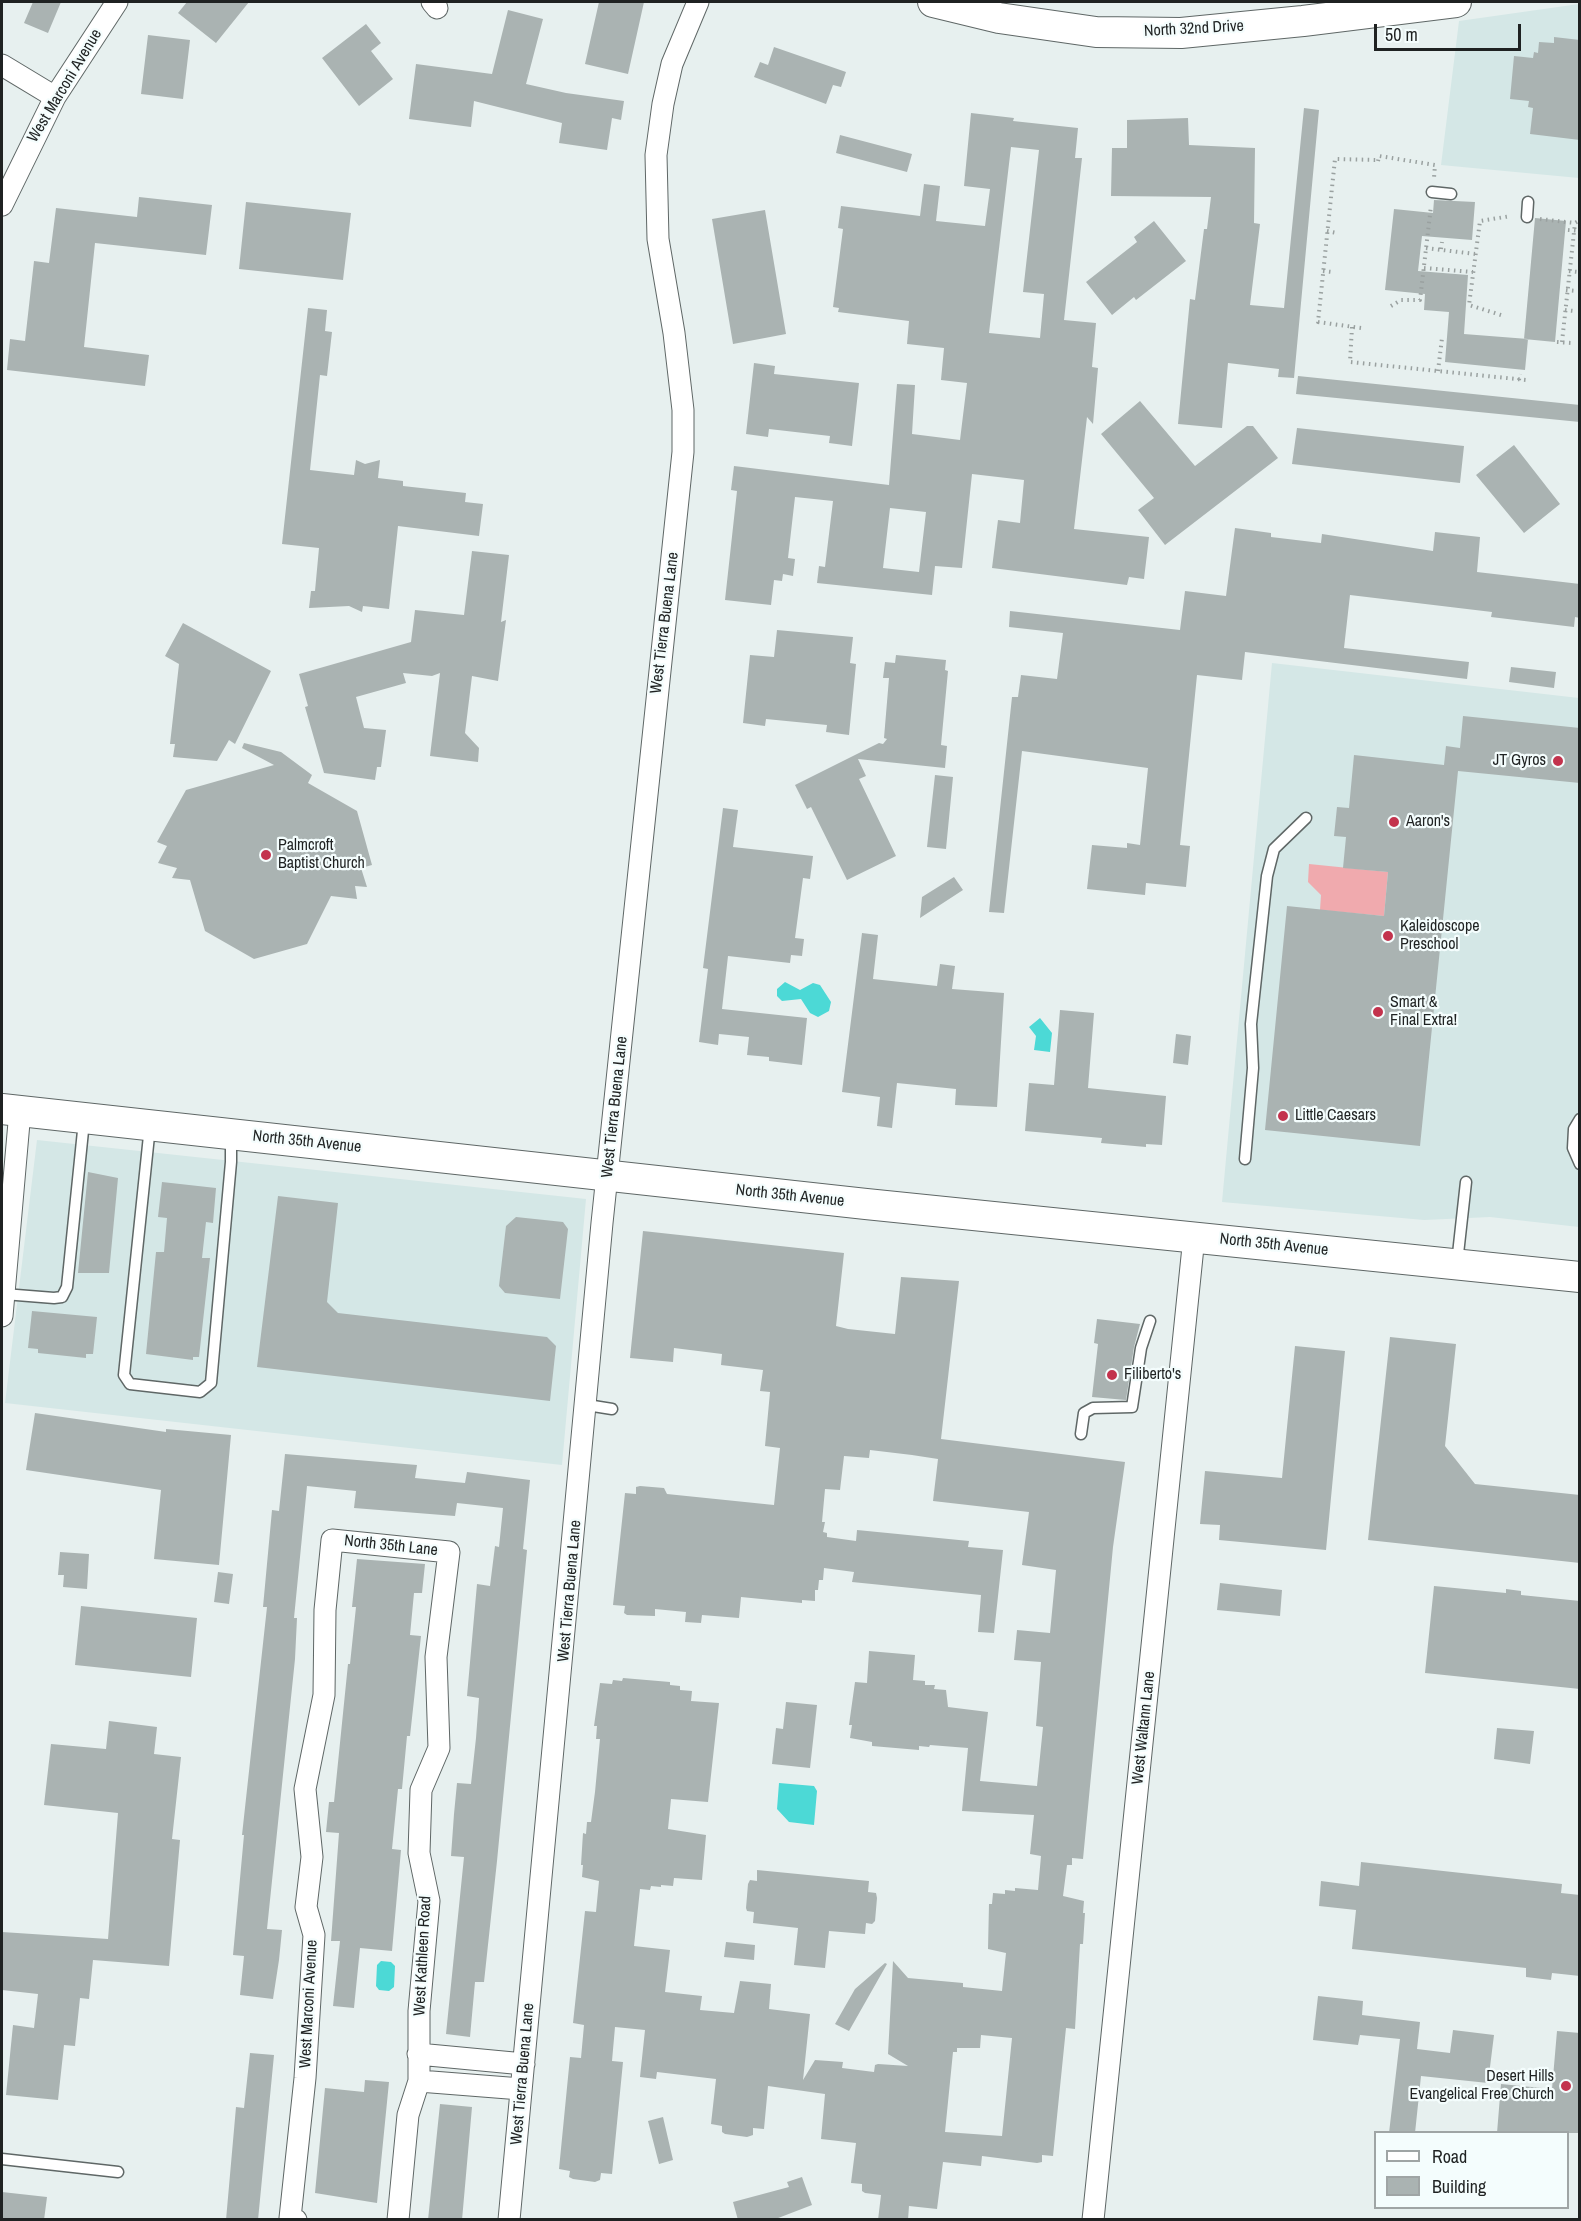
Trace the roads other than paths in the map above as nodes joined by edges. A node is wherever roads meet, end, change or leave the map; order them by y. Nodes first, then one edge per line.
1 (117, 2) edge
2 (698, 2) edge
3 (933, 2) edge
4 (1456, 2) edge
5 (1302, 11) edge
6 (2, 65) edge
7 (55, 97) junction
8 (1432, 192) dead end
9 (1451, 194) dead end
10 (1528, 202) dead end
11 (2, 205) edge
12 (1527, 217) dead end
13 (1306, 818) dead end
14 (11, 1110) edge
15 (85, 1118) junction
16 (1580, 1119) edge
17 (150, 1125) junction
18 (231, 1134) junction
19 (1245, 1159) dead end
20 (1580, 1164) edge
21 (608, 1176) junction
22 (1466, 1182) dead end
23 (1194, 1237) junction
24 (1456, 1265) junction
25 (1580, 1277) edge
26 (3, 1294) junction
27 (2, 1316) edge
28 (1150, 1321) dead end
29 (586, 1405) junction
30 (612, 1409) dead end
31 (1082, 1434) dead end
32 (332, 1540) joint
33 (449, 1552) joint
34 (418, 2054) junction
35 (450, 2057) junction
36 (524, 2064) junction
37 (419, 2081) junction
38 (448, 2083) junction
39 (521, 2089) junction
40 (2, 2159) edge
41 (118, 2172) dead end
42 (293, 2219) edge
43 (398, 2220) edge
44 (509, 2220) edge
45 (1093, 2220) edge

1 - 7 street, West Marconi Avenue
2 - 21 street, West Tierra Buena Lane
3 - 5 main road, North 32nd Drive
4 - 5 main road, North 32nd Drive
6 - 7 street
7 - 11 street, West Marconi Avenue
8 - 9 lane
10 - 12 lane
13 - 19 lane
14 - 15 main road, North 35th Avenue
14 - 26 street
15 - 17 main road, North 35th Avenue
15 - 26 lane
16 - 20 lane
17 - 18 main road, North 35th Avenue
17 - 18 lane
18 - 21 main road, North 35th Avenue
21 - 23 main road, North 35th Avenue
21 - 29 street, West Tierra Buena Lane
22 - 24 lane
23 - 24 main road, North 35th Avenue
23 - 45 street, West Waltann Lane
24 - 25 main road, North 35th Avenue
26 - 27 street
28 - 31 lane
29 - 30 lane
29 - 36 street, West Tierra Buena Lane
32 - 33 street, North 35th Lane
32 - 42 street, West Marconi Avenue
33 - 34 street, West Kathleen Road
34 - 35 street
34 - 37 street, West Kathleen Road
35 - 36 street
35 - 38 street
36 - 39 street, West Tierra Buena Lane
37 - 38 street
37 - 43 street, West Kathleen Road
38 - 39 street
39 - 44 street, West Tierra Buena Lane
40 - 41 lane

